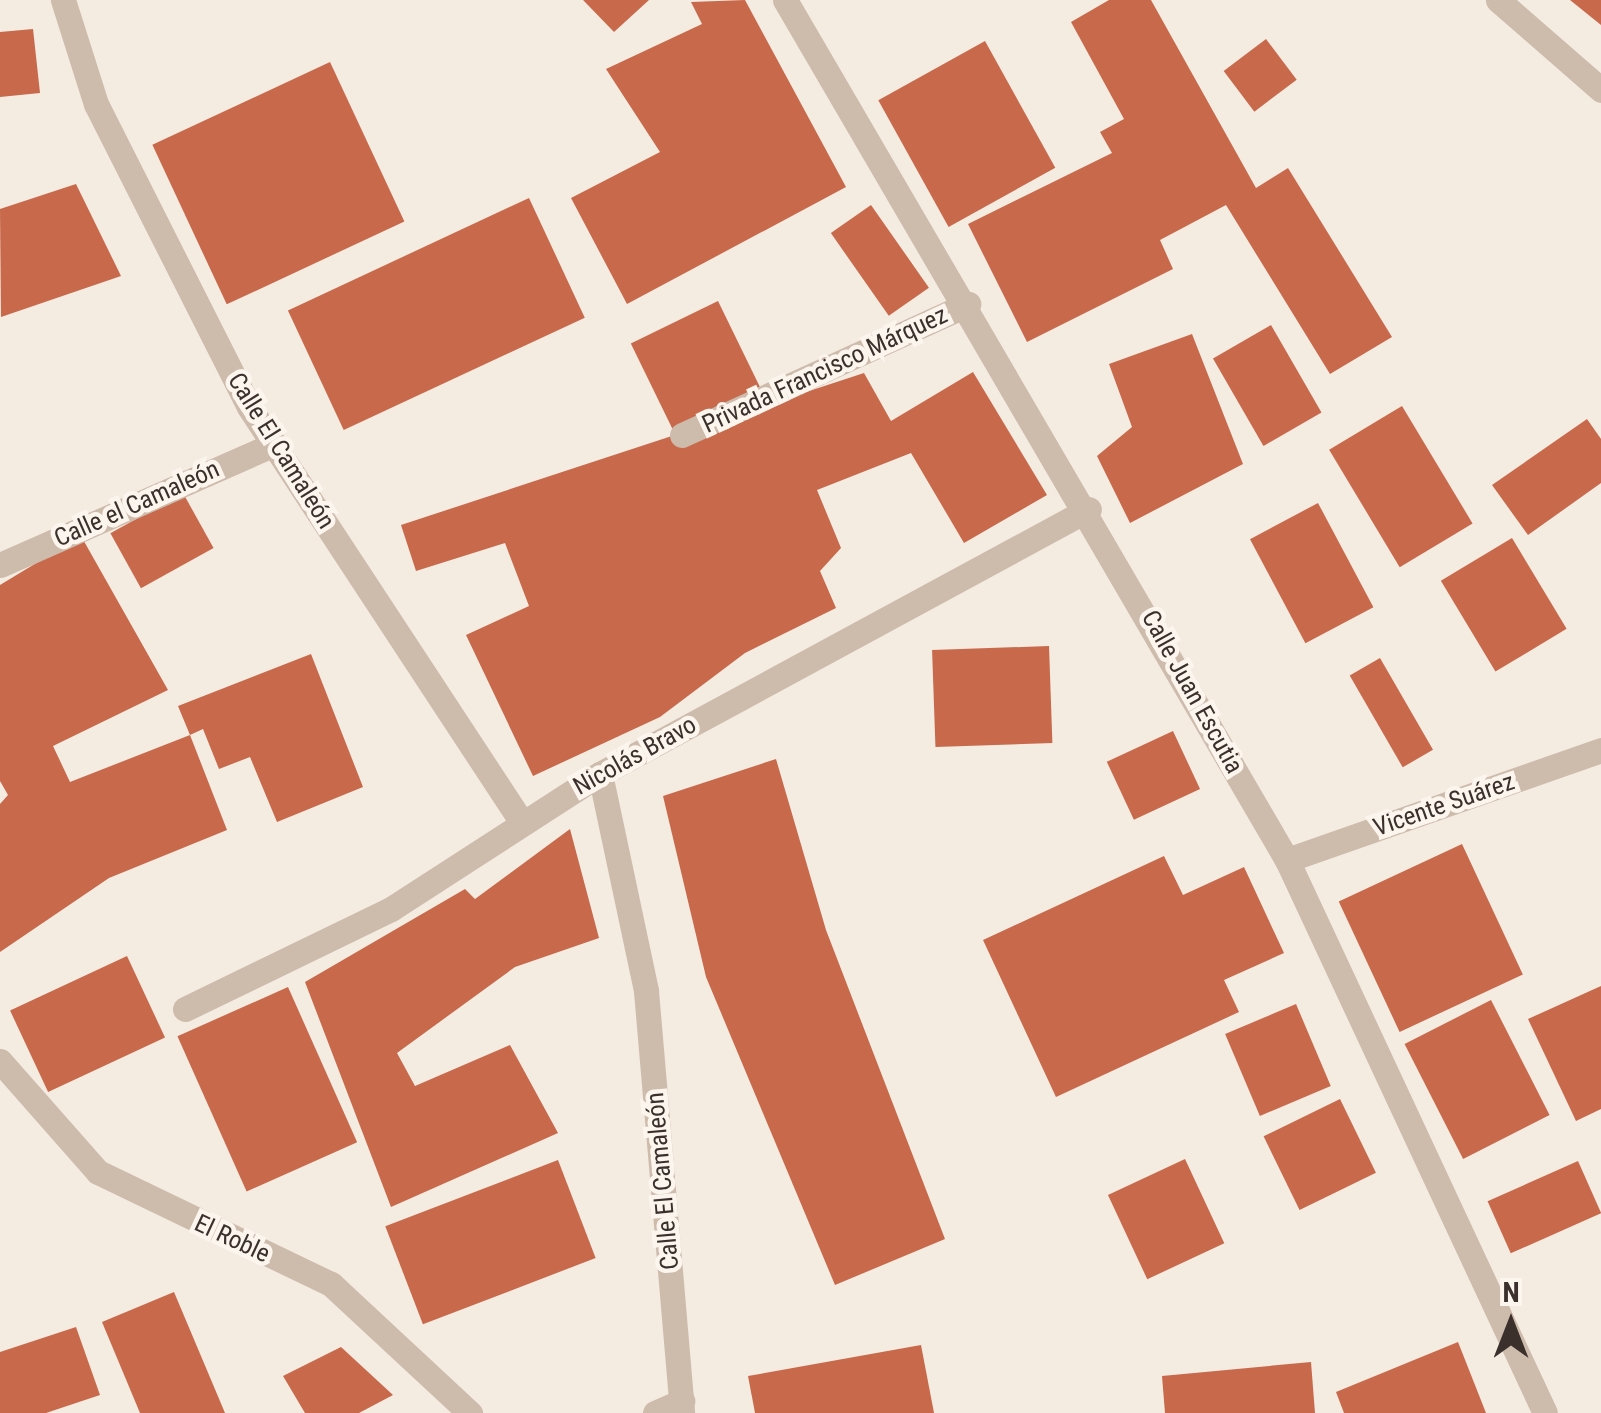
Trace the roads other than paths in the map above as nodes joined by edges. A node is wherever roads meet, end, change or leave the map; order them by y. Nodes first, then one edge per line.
1 (63, 0) edge
2 (786, 0) edge
3 (1498, 0) edge
4 (1601, 90) edge
5 (968, 304) junction
6 (682, 436) dead end
7 (274, 444) junction
8 (1089, 509) junction
9 (0, 565) edge
10 (1601, 750) edge
11 (600, 774) junction
12 (522, 822) junction
13 (1286, 860) junction
14 (185, 1009) dead end
15 (0, 1061) edge
16 (682, 1407) edge
17 (470, 1413) edge
18 (655, 1413) edge
19 (1545, 1413) edge

1 - 7 street, Calle El Camaleón
2 - 5 street, Calle Juan Escutia
3 - 4 street
5 - 6 street, Privada Francisco Márquez
5 - 8 street, Calle Juan Escutia
7 - 9 street, Calle el Camaleón
7 - 12 street, Calle El Camaleón
8 - 11 street, Nicolás Bravo
8 - 13 street, Calle Juan Escutia
10 - 13 street, Vicente Suárez
11 - 12 street, Nicolás Bravo
11 - 16 street, Calle El Camaleón
12 - 14 street, Nicolás Bravo
13 - 19 street, Calle Juan Escutia
15 - 17 street, El Roble
16 - 18 street

